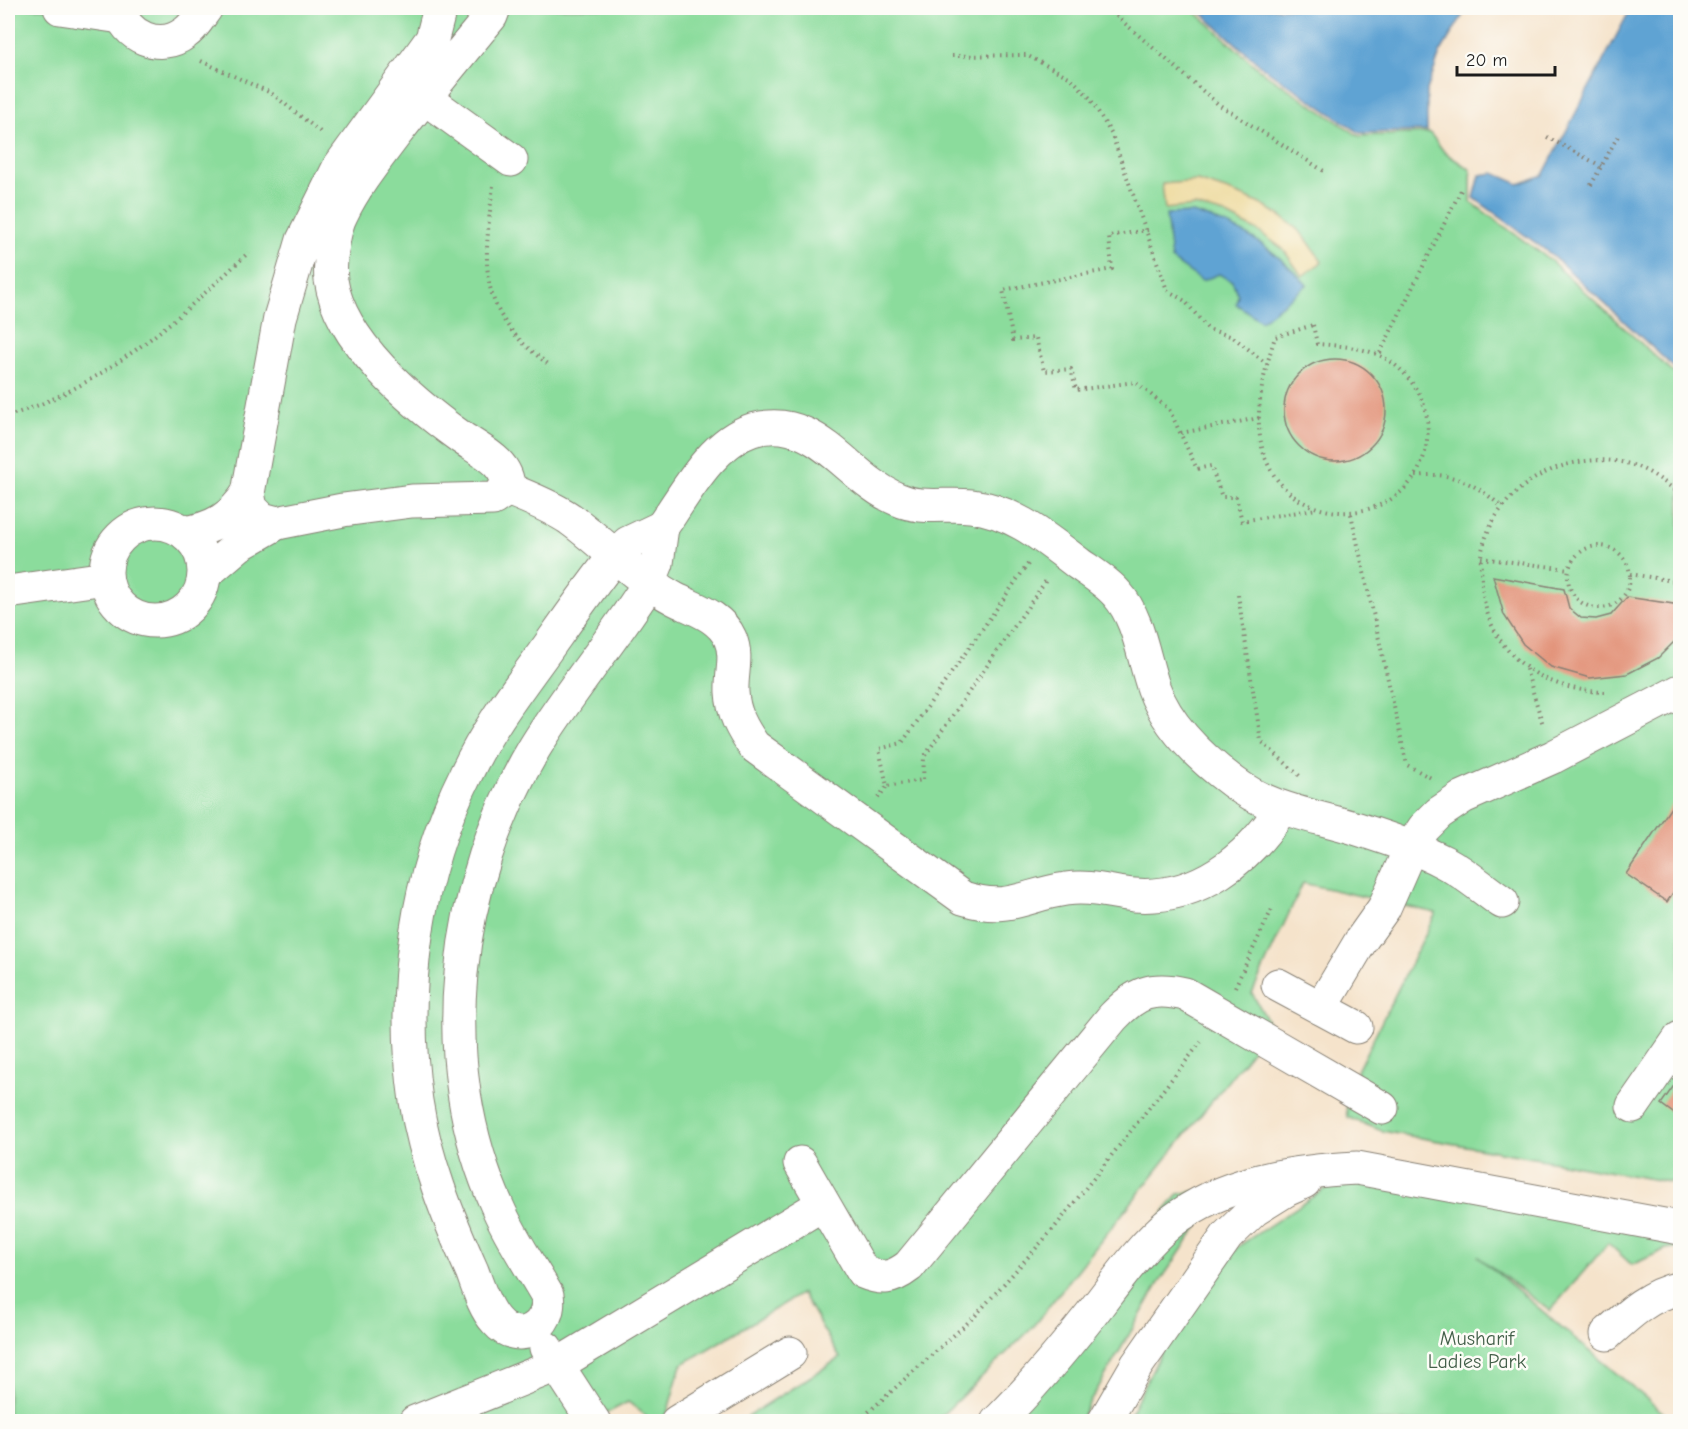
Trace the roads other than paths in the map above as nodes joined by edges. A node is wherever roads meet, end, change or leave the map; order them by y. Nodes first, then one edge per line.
1 (60, 8) edge
2 (206, 8) edge
3 (440, 8) edge
4 (494, 8) edge
5 (120, 12) edge
6 (412, 89) junction
7 (505, 155) road end
8 (508, 489) junction
9 (248, 493) junction
10 (277, 523) junction
11 (662, 527) junction
12 (185, 533) junction
13 (614, 557) junction
14 (205, 574) junction
15 (106, 578) junction
16 (649, 583) junction
17 (8, 592) edge
18 (1680, 691) edge
19 (1281, 809) junction
20 (1402, 845) junction
21 (1502, 902) dead end
22 (1278, 985) dead end
23 (1321, 1008) junction
24 (1356, 1027) dead end
25 (1680, 1038) edge
26 (1633, 1106) dead end
27 (1382, 1108) dead end
28 (800, 1163) dead end
29 (1357, 1168) junction
30 (823, 1204) junction
31 (1171, 1222) junction
32 (1680, 1228) edge
33 (1212, 1257) junction
34 (1680, 1288) edge
35 (534, 1328) junction
36 (1607, 1334) dead end
37 (790, 1353) dead end
38 (558, 1365) junction
39 (415, 1422) edge
40 (594, 1422) edge
41 (677, 1422) edge
42 (997, 1422) edge
43 (1104, 1422) edge

1 - 5 lane
2 - 5 lane
3 - 6 lane
4 - 6 lane
6 - 7 lane
6 - 8 lane
6 - 9 lane
8 - 10 lane
8 - 13 lane
9 - 10 lane
9 - 12 lane
10 - 14 lane
11 - 13 lane
11 - 16 lane
11 - 19 lane
12 - 14 lane
12 - 15 lane
13 - 16 lane
13 - 35 lane
14 - 15 lane
15 - 17 lane
16 - 19 lane
16 - 35 lane
18 - 20 lane
19 - 20 lane
20 - 21 lane
20 - 23 lane
22 - 23 lane
23 - 24 lane
25 - 26 lane
27 - 30 lane
28 - 30 lane
29 - 31 lane
29 - 32 lane
29 - 33 lane
30 - 38 lane
31 - 33 lane
31 - 42 lane
33 - 43 lane
34 - 36 lane
35 - 38 lane
37 - 41 lane
38 - 39 lane
38 - 40 lane

